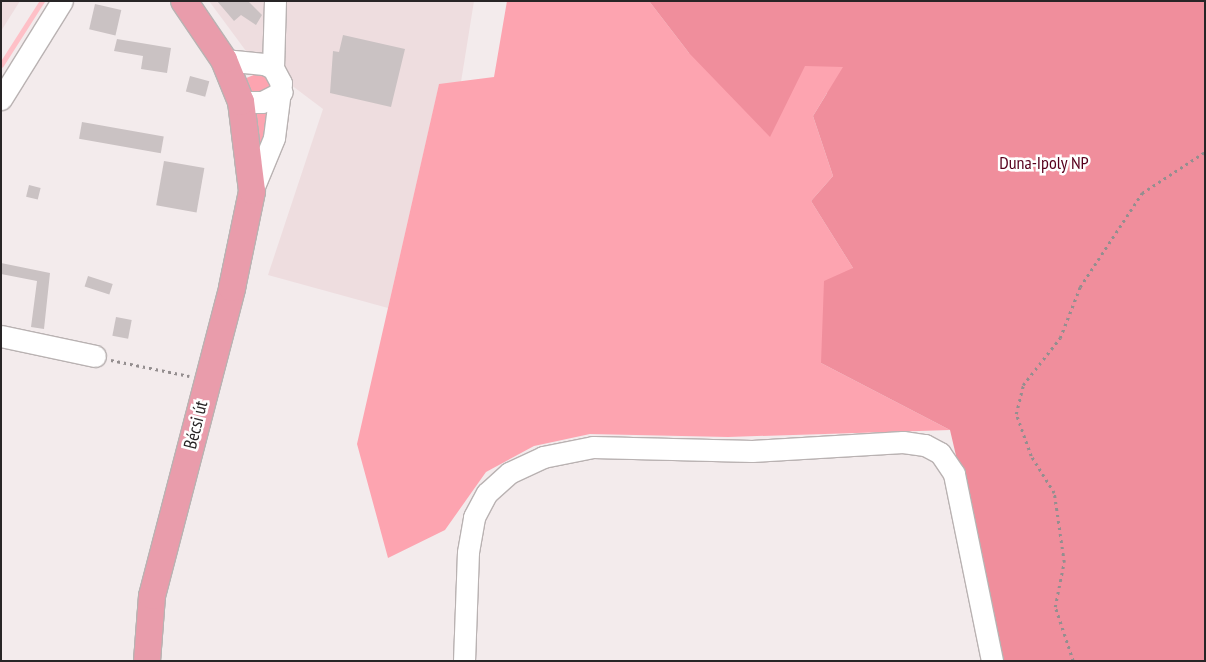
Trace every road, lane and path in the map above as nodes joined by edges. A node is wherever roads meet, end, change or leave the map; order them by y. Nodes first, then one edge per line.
1 (62, 1) edge
2 (184, 1) edge
3 (275, 1) edge
4 (232, 67) junction
5 (273, 68) junction
6 (282, 92) junction
7 (1, 99) edge
8 (241, 102) junction
9 (1205, 152) edge
10 (252, 191) junction
11 (1, 336) edge
12 (95, 356) joint
13 (207, 380) junction
14 (147, 661) edge
15 (464, 661) edge
16 (992, 661) edge
17 (1073, 661) edge

1 - 7 street
2 - 4 main road
3 - 5 street
4 - 5 street
4 - 8 main road
5 - 6 street
6 - 8 street
6 - 10 street
8 - 10 main road
9 - 17 path
10 - 13 main road, Bécsi út
11 - 12 street
12 - 13 path
13 - 14 main road, Bécsi út
15 - 16 street

